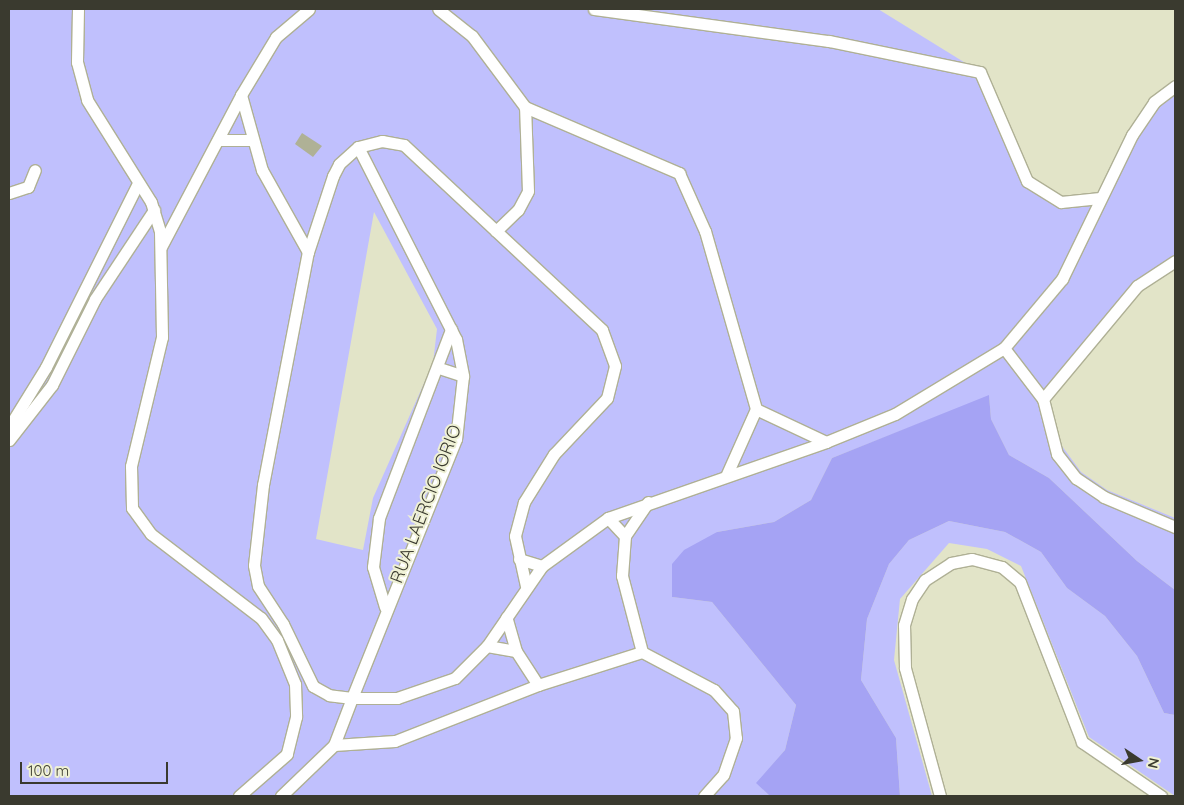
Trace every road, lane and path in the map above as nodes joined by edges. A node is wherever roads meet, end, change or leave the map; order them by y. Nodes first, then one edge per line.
1 (78, 9) edge
2 (309, 9) edge
3 (438, 9) edge
4 (594, 9) edge
5 (1175, 86) edge
6 (241, 95) junction
7 (525, 107) junction
8 (218, 140) junction
9 (250, 140) junction
10 (358, 147) junction
11 (35, 170) dead end
12 (138, 183) junction
13 (9, 194) edge
14 (1100, 198) junction
15 (154, 210) junction
16 (496, 231) junction
17 (161, 248) junction
18 (308, 252) junction
19 (1175, 261) edge
20 (450, 329) junction
21 (1004, 348) junction
22 (439, 368) junction
23 (463, 376) junction
24 (1043, 400) junction
25 (756, 409) junction
26 (9, 427) edge
27 (9, 440) edge
28 (826, 442) junction
29 (726, 476) junction
30 (648, 502) junction
31 (608, 518) junction
32 (1175, 527) edge
33 (626, 536) junction
34 (519, 559) junction
35 (542, 566) junction
36 (526, 586) junction
37 (385, 607) junction
38 (506, 617) junction
39 (487, 646) junction
40 (516, 651) junction
41 (642, 652) junction
42 (538, 685) junction
43 (352, 698) junction
44 (334, 745) junction
45 (239, 796) edge
46 (281, 796) edge
47 (704, 796) edge
48 (940, 796) edge
49 (1161, 796) edge

1 - 12 street
2 - 6 street
3 - 7 street
4 - 14 street
5 - 14 street
6 - 8 street
6 - 9 street
7 - 16 street
7 - 25 street
8 - 9 street
8 - 17 street
9 - 18 street
10 - 16 street
10 - 18 street
10 - 20 street, RUA LAERCIO IORIO
11 - 13 street
12 - 15 street
12 - 26 street
14 - 21 street
15 - 17 street
15 - 27 street
16 - 34 street
17 - 45 street
18 - 43 street
19 - 24 street
20 - 22 street
20 - 23 street, RUA LAERCIO IORIO
21 - 24 street
21 - 28 street
22 - 23 street
22 - 37 street
23 - 37 street, RUA LAERCIO IORIO
24 - 32 street
25 - 28 street
25 - 29 street
28 - 29 street
29 - 30 street
30 - 31 street
30 - 33 street
31 - 33 street
31 - 35 street
33 - 41 street
34 - 35 street
34 - 36 street
35 - 36 street
36 - 38 street
37 - 43 street, RUA LAERCIO IORIO
38 - 39 street
38 - 40 street
39 - 40 street
39 - 43 street
40 - 42 street
41 - 42 street
41 - 47 street
42 - 44 street
43 - 44 street, RUA LAERCIO IORIO
44 - 46 street
48 - 49 street

